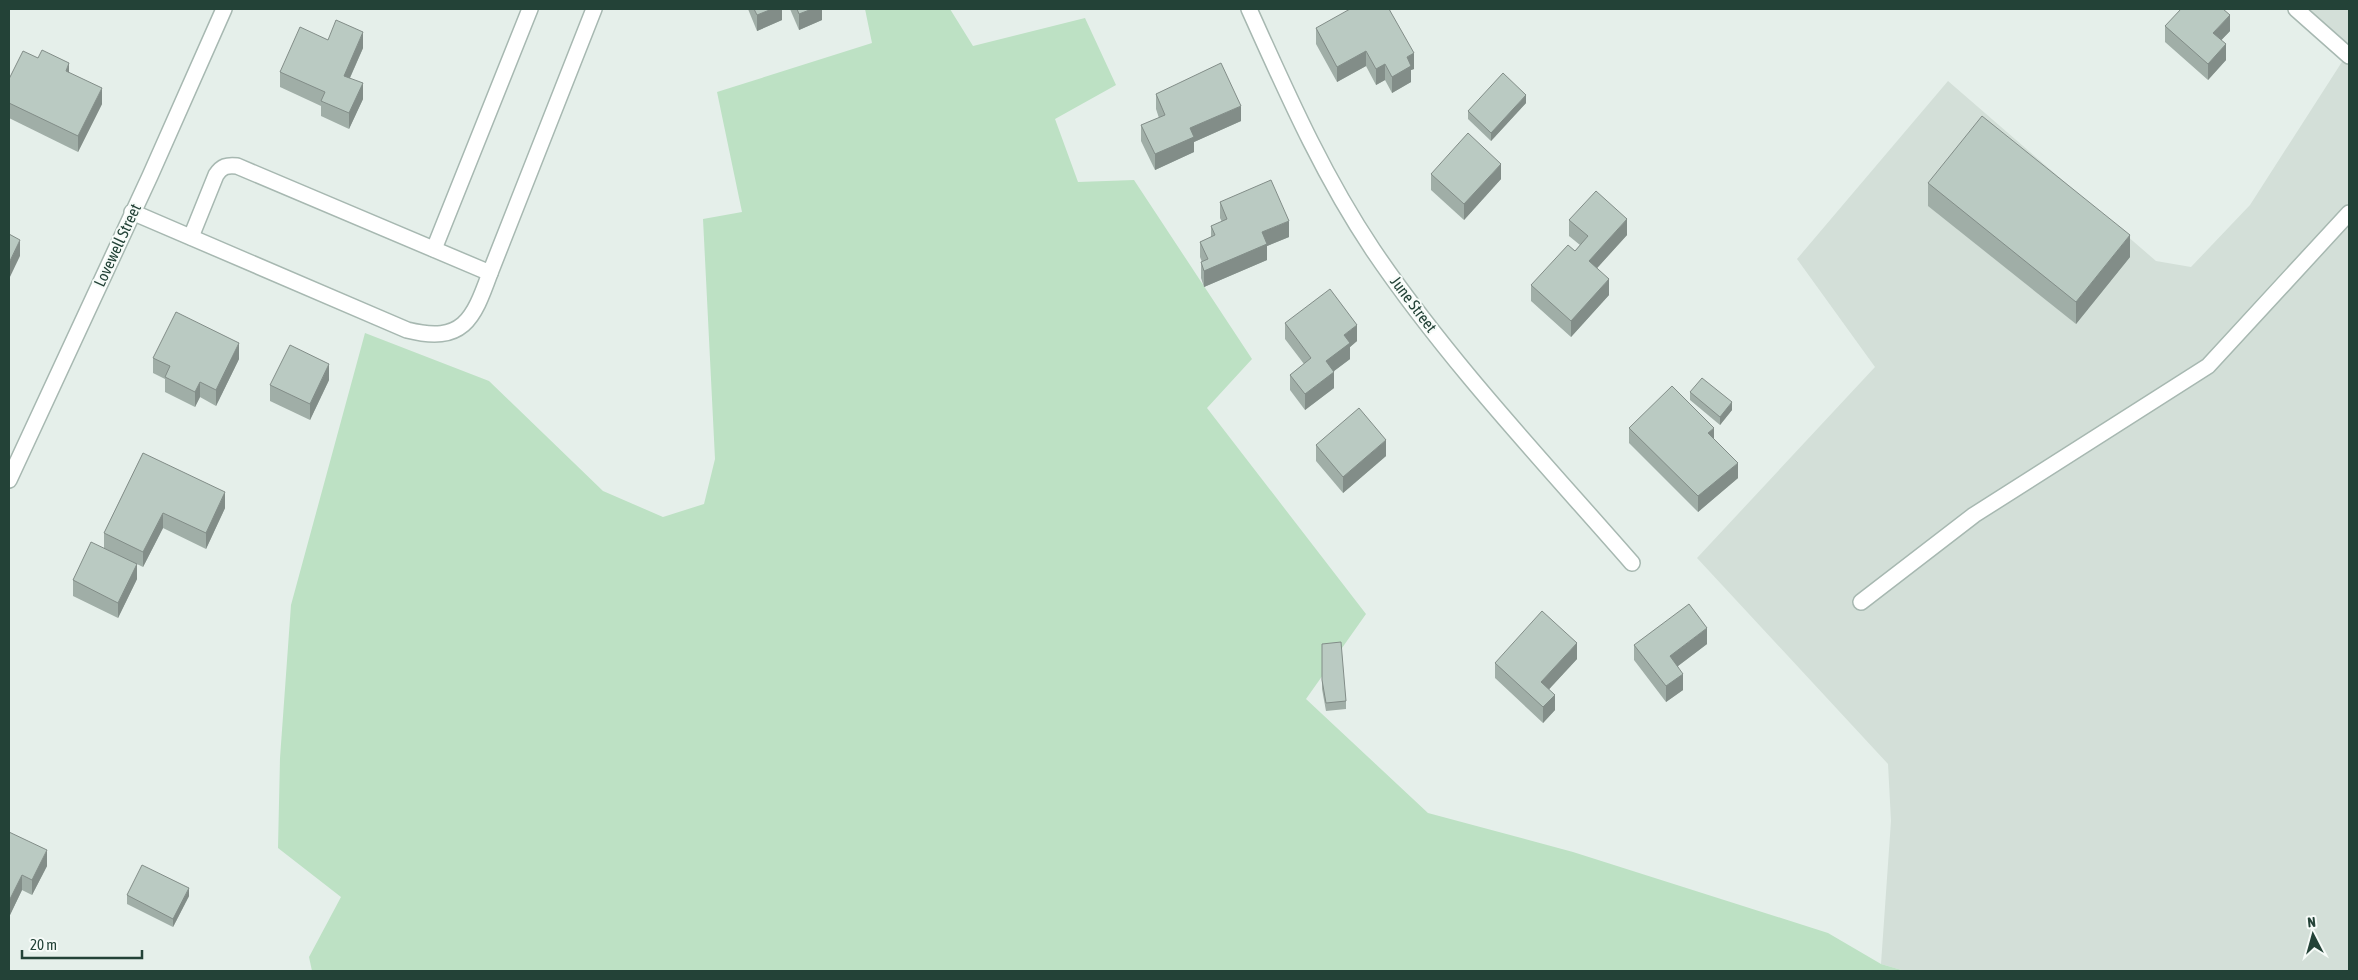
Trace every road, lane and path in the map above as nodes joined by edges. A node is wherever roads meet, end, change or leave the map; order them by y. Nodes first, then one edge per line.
1 (224, 9) edge
2 (530, 9) edge
3 (594, 9) edge
4 (1249, 9) edge
5 (2296, 9) edge
6 (2349, 56) edge
7 (132, 212) junction
8 (2349, 213) edge
9 (191, 237) junction
10 (434, 249) junction
11 (490, 273) junction
12 (9, 480) edge
13 (1632, 563) dead end
14 (1860, 602) dead end

1 - 7 street, Lovewell Street
2 - 10 street
3 - 11 street
4 - 13 street, June Street
5 - 6 street
7 - 9 street
7 - 12 street, Lovewell Street
8 - 14 street
9 - 10 street
9 - 11 street
10 - 11 street

